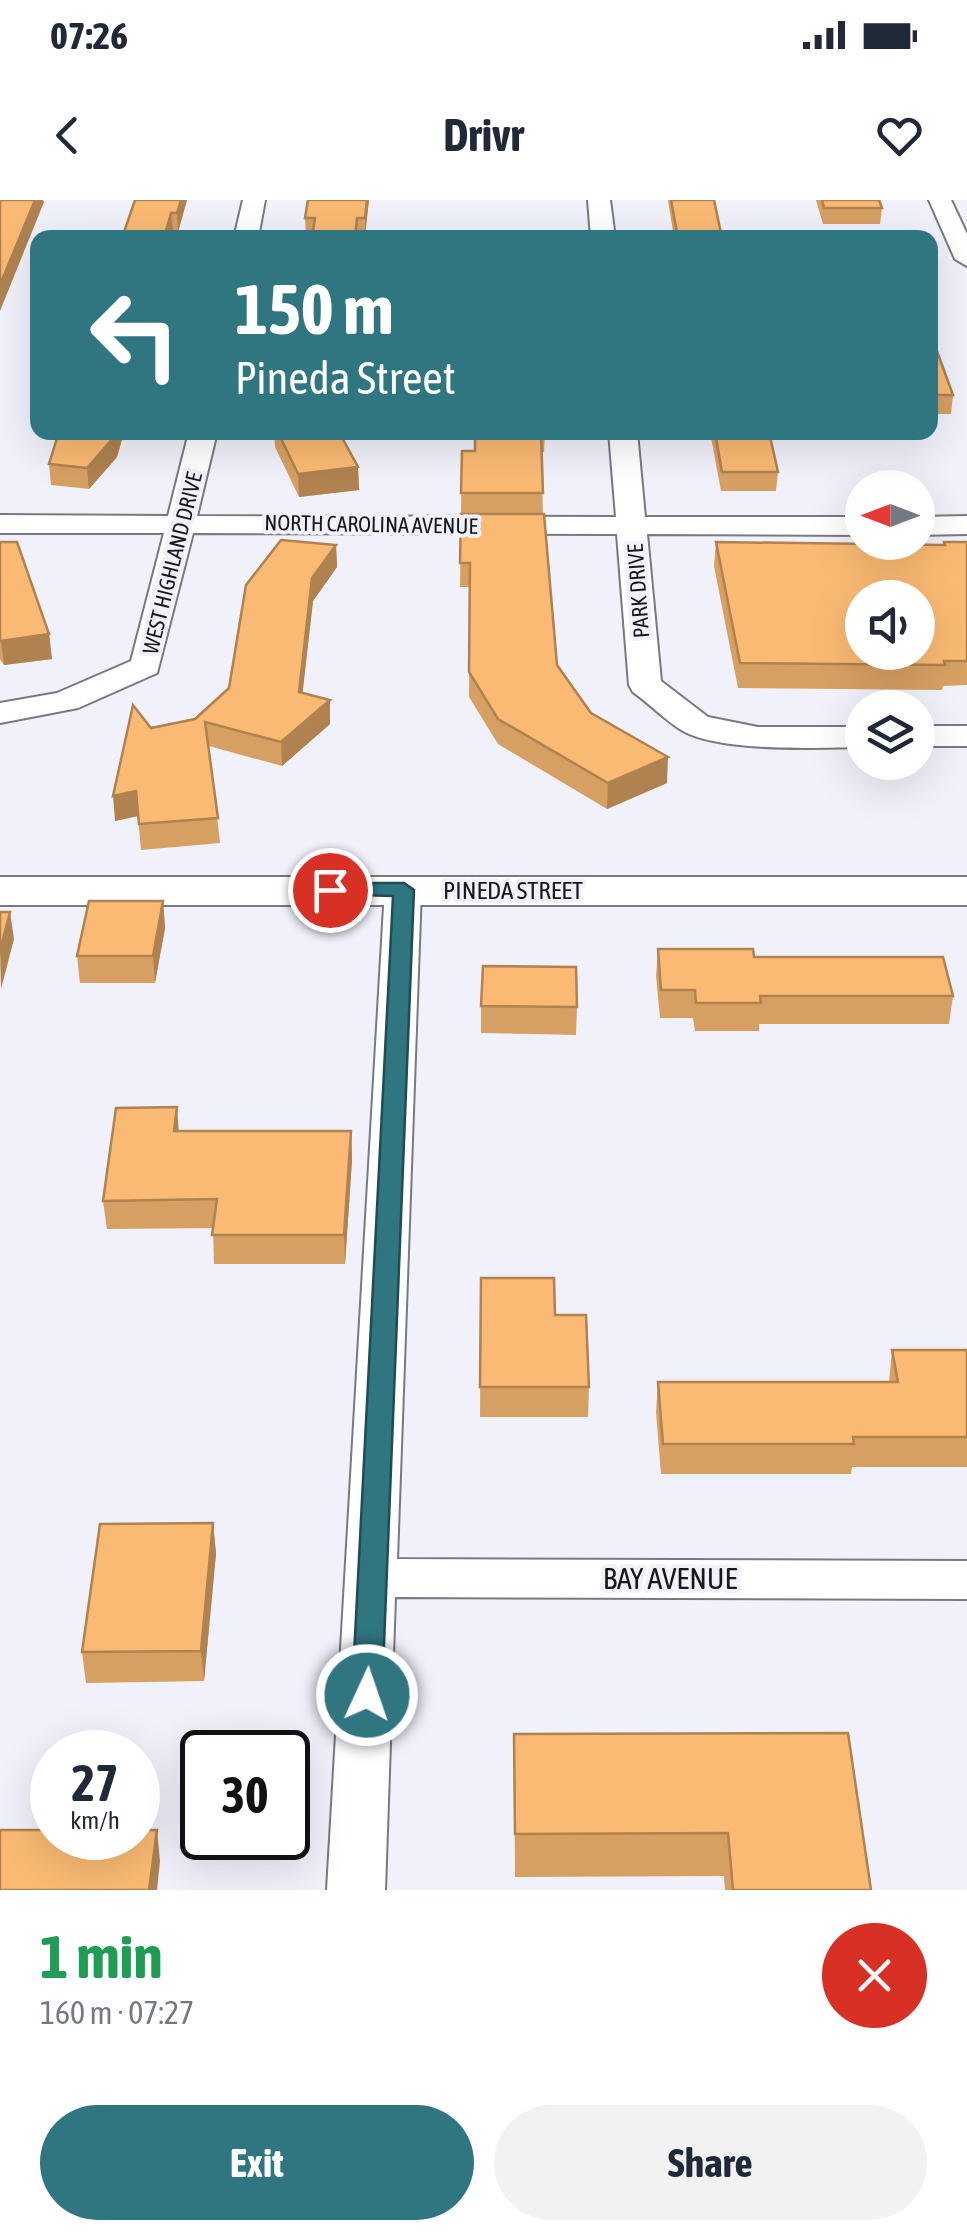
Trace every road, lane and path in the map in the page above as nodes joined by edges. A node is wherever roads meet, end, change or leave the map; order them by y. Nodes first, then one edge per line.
1 (254, 200) edge
2 (599, 200) edge
3 (940, 200) edge
4 (248, 230) edge
5 (601, 230) edge
6 (967, 259) edge
7 (201, 440) edge
8 (624, 440) edge
9 (183, 522) junction
10 (0, 524) edge
11 (967, 525) edge
12 (845, 526) edge
13 (935, 526) edge
14 (633, 527) junction
15 (0, 713) edge
16 (845, 736) edge
17 (935, 736) edge
18 (967, 736) edge
19 (404, 890) junction
20 (0, 891) edge
21 (967, 891) edge
22 (374, 1578) junction
23 (967, 1580) edge
24 (356, 1890) edge

1 - 4 street
2 - 5 street
3 - 6 street
7 - 9 street, WEST HIGHLAND DRIVE
8 - 14 street, PARK DRIVE
9 - 10 street, NORTH CAROLINA AVENUE
9 - 14 street, NORTH CAROLINA AVENUE
9 - 15 street, WEST HIGHLAND DRIVE
11 - 13 street
12 - 14 street, NORTH CAROLINA AVENUE
14 - 16 street, PARK DRIVE
17 - 18 street
19 - 20 street, PINEDA STREET
19 - 21 street, PINEDA STREET
19 - 22 street
22 - 23 street, BAY AVENUE
22 - 24 street

